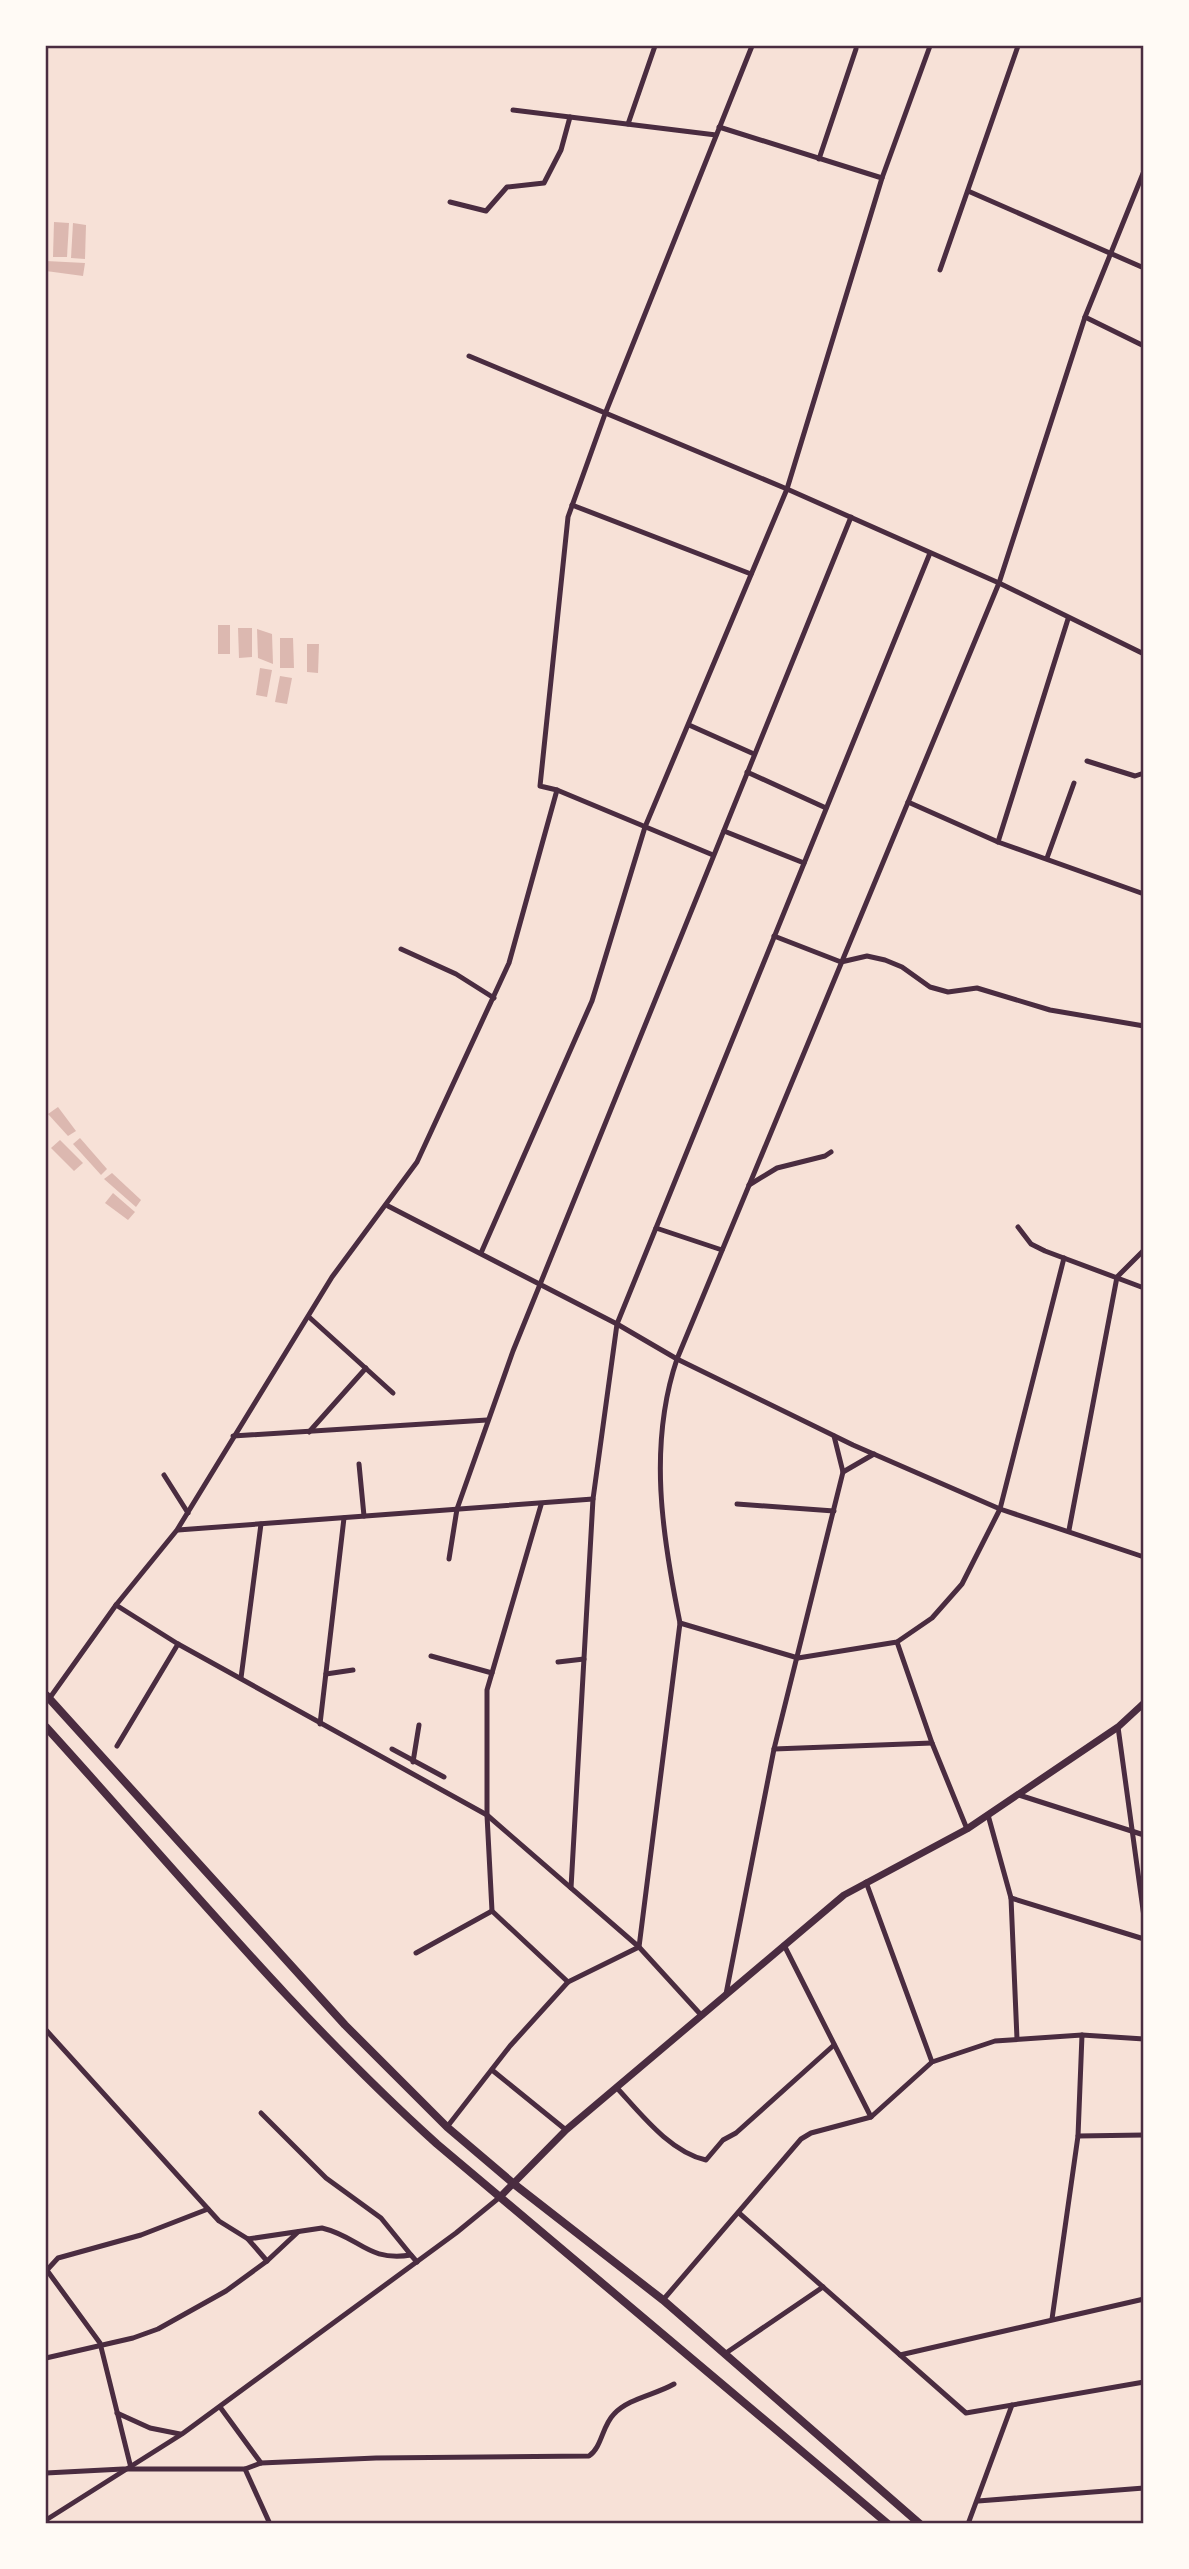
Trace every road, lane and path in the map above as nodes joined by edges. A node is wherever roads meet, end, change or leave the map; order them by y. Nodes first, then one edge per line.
1 (655, 46) edge
2 (752, 46) edge
3 (930, 46) edge
4 (1018, 46) edge
5 (856, 49) dead end
6 (513, 110) dead end
7 (570, 117) junction
8 (628, 124) junction
9 (719, 127) junction
10 (716, 135) junction
11 (819, 159) junction
12 (1143, 171) edge
13 (882, 178) junction
14 (968, 191) junction
15 (450, 202) dead end
16 (1110, 253) junction
17 (1143, 268) edge
18 (940, 270) dead end
19 (1085, 317) junction
20 (1143, 346) edge
21 (469, 356) dead end
22 (605, 414) junction
23 (788, 489) junction
24 (572, 505) junction
25 (851, 517) junction
26 (930, 553) junction
27 (751, 574) junction
28 (999, 583) junction
29 (1068, 619) junction
30 (1143, 654) edge
31 (689, 726) junction
32 (754, 754) junction
33 (1087, 761) dead end
34 (747, 772) junction
35 (1143, 774) edge
36 (1074, 783) dead end
37 (557, 790) junction
38 (908, 802) junction
39 (826, 808) junction
40 (645, 827) junction
41 (723, 831) junction
42 (998, 842) junction
43 (713, 855) junction
44 (1047, 858) junction
45 (804, 863) junction
46 (1143, 894) edge
47 (775, 936) junction
48 (401, 949) dead end
49 (841, 962) junction
50 (494, 998) junction
51 (1143, 1026) edge
52 (831, 1152) dead end
53 (749, 1185) junction
54 (388, 1206) junction
55 (1018, 1227) dead end
56 (656, 1228) junction
57 (722, 1250) junction
58 (1143, 1250) edge
59 (481, 1253) junction
60 (1064, 1258) junction
61 (1117, 1277) junction
62 (540, 1284) junction
63 (1143, 1288) edge
64 (309, 1317) junction
65 (617, 1324) junction
66 (677, 1359) junction
67 (366, 1368) junction
68 (393, 1393) dead end
69 (487, 1420) junction
70 (309, 1432) junction
71 (233, 1436) junction
72 (834, 1436) junction
73 (874, 1454) junction
74 (359, 1464) dead end
75 (843, 1472) junction
76 (164, 1475) dead end
77 (593, 1499) junction
78 (737, 1504) dead end
79 (541, 1505) junction
80 (1000, 1509) junction
81 (457, 1510) junction
82 (834, 1511) junction
83 (188, 1513) junction
84 (364, 1516) junction
85 (344, 1518) junction
86 (261, 1524) junction
87 (177, 1530) junction
88 (1069, 1530) junction
89 (1143, 1557) edge
90 (449, 1559) dead end
91 (116, 1605) junction
92 (680, 1623) junction
93 (897, 1642) junction
94 (178, 1644) junction
95 (431, 1656) dead end
96 (798, 1658) junction
97 (584, 1659) junction
98 (558, 1662) dead end
99 (353, 1670) dead end
100 (492, 1673) junction
101 (326, 1674) junction
102 (241, 1678) junction
103 (47, 1697) edge
104 (1143, 1703) edge
105 (320, 1724) junction
106 (419, 1725) dead end
107 (46, 1727) edge
108 (1118, 1727) junction
109 (932, 1743) junction
110 (117, 1746) dead end
111 (391, 1749) dead end
112 (774, 1749) junction
113 (413, 1761) junction
114 (411, 1772) junction
115 (444, 1777) dead end
116 (1019, 1796) junction
117 (487, 1815) junction
118 (988, 1815) junction
119 (967, 1829) junction
120 (1134, 1833) junction
121 (1143, 1835) edge
122 (866, 1882) junction
123 (571, 1888) junction
124 (1011, 1898) junction
125 (492, 1911) junction
126 (1143, 1917) edge
127 (1143, 1939) edge
128 (784, 1944) junction
129 (639, 1947) junction
130 (416, 1953) dead end
131 (568, 1982) junction
132 (726, 1998) junction
133 (703, 2017) junction
134 (46, 2030) edge
135 (1082, 2035) junction
136 (1017, 2039) junction
137 (1143, 2039) edge
138 (834, 2045) junction
139 (932, 2062) junction
140 (492, 2070) junction
141 (617, 2088) junction
142 (261, 2113) dead end
143 (871, 2117) junction
144 (447, 2127) junction
145 (566, 2130) junction
146 (1143, 2135) edge
147 (1078, 2136) junction
148 (514, 2184) junction
149 (500, 2197) junction
150 (208, 2209) junction
151 (738, 2213) junction
152 (299, 2231) junction
153 (248, 2239) junction
154 (411, 2255) junction
155 (267, 2262) junction
156 (417, 2262) junction
157 (46, 2269) edge
158 (823, 2287) junction
159 (1143, 2299) edge
160 (663, 2300) junction
161 (1052, 2319) junction
162 (100, 2343) junction
163 (726, 2353) junction
164 (900, 2355) junction
165 (46, 2358) edge
166 (1143, 2382) edge
167 (674, 2384) dead end
168 (1012, 2405) junction
169 (220, 2407) junction
170 (117, 2413) junction
171 (182, 2434) junction
172 (261, 2463) junction
173 (130, 2464) junction
174 (123, 2469) junction
175 (246, 2469) junction
176 (46, 2473) edge
177 (1143, 2488) edge
178 (978, 2501) junction
179 (46, 2519) edge
180 (270, 2524) edge
181 (888, 2524) edge
182 (920, 2524) edge
183 (968, 2524) edge

1 - 8 street
2 - 9 street
3 - 13 street
4 - 14 street
5 - 11 street
6 - 7 street
7 - 8 street
7 - 15 street
8 - 10 street
9 - 10 street
9 - 11 street
10 - 22 street
11 - 13 street
12 - 16 street
13 - 23 street
14 - 16 street
14 - 18 street
16 - 17 street
16 - 19 street
19 - 20 street
19 - 28 street
21 - 22 street
22 - 23 street
22 - 24 street
23 - 25 street
23 - 27 street
24 - 27 street
24 - 37 street
25 - 26 street
25 - 32 street
26 - 28 street
26 - 39 street
27 - 31 street
28 - 29 street
28 - 38 street
29 - 30 street
29 - 42 street
31 - 32 street
31 - 40 street
32 - 34 street
33 - 35 street
34 - 39 street
34 - 41 street
36 - 44 street
37 - 40 street
37 - 50 street
38 - 42 street
38 - 49 street
39 - 45 street
40 - 43 street
40 - 59 street
41 - 43 street
41 - 45 street
42 - 44 street
43 - 62 street
44 - 46 street
45 - 47 street
47 - 49 street
47 - 56 street
48 - 50 street
49 - 51 street
49 - 53 street
50 - 54 street
52 - 53 street
53 - 57 street
54 - 59 street
54 - 64 street
55 - 60 street
56 - 57 street
56 - 65 street
57 - 66 street
58 - 61 street
59 - 62 street
60 - 61 street
60 - 80 street
61 - 63 street
61 - 88 street
62 - 65 street
62 - 69 street
64 - 67 street
64 - 71 street
65 - 66 street
65 - 77 street
66 - 72 street
66 - 92 street
67 - 68 street
67 - 70 street
69 - 70 street
69 - 81 street
70 - 71 street
71 - 83 street
72 - 73 street
72 - 75 street
73 - 75 street
73 - 80 street
74 - 84 street
75 - 82 street
76 - 83 street
77 - 79 street
77 - 97 street
78 - 82 street
79 - 81 street
79 - 100 street
80 - 88 street
80 - 93 street
81 - 84 street
81 - 90 street
82 - 96 street
83 - 87 street
84 - 85 street
85 - 86 street
85 - 101 street
86 - 87 street
86 - 102 street
87 - 91 street
88 - 89 street
91 - 94 street
91 - 103 street
92 - 96 street
92 - 129 street
93 - 96 street
93 - 109 street
94 - 102 street
94 - 110 street
95 - 100 street
96 - 112 street
97 - 98 street
97 - 123 street
99 - 101 street
100 - 117 street
101 - 105 street
102 - 105 street
103 - 144 highway
104 - 108 main road
105 - 114 street
106 - 113 street
107 - 149 highway
108 - 116 main road
108 - 120 street
109 - 112 street
109 - 119 street
111 - 113 street
112 - 132 street
113 - 114 street
113 - 115 street
114 - 117 street
116 - 118 main road
116 - 120 street
117 - 123 street
117 - 125 street
118 - 119 main road
118 - 124 street
119 - 122 main road
120 - 121 street
120 - 126 street
122 - 128 main road
122 - 139 street
123 - 129 street
124 - 127 street
124 - 136 street
125 - 130 street
125 - 131 street
128 - 132 main road
128 - 138 street
129 - 131 street
129 - 133 street
131 - 140 street
132 - 133 main road
133 - 141 main road
134 - 150 street
135 - 136 street
135 - 137 street
135 - 147 street
136 - 139 street
138 - 141 street
138 - 143 street
139 - 143 street
140 - 144 street
140 - 145 street
141 - 145 main road
142 - 154 street
143 - 151 street
144 - 148 highway
145 - 148 main road
146 - 147 street
147 - 161 street
148 - 149 main road
148 - 160 highway
149 - 156 street
149 - 181 highway
150 - 153 street
150 - 157 street
151 - 158 street
151 - 160 street
152 - 153 street
152 - 154 street
152 - 155 street
153 - 155 street
154 - 156 street
155 - 162 street
156 - 169 street
157 - 162 street
158 - 163 street
158 - 164 street
159 - 161 street
160 - 163 highway
161 - 164 street
162 - 165 street
162 - 170 street
163 - 182 highway
164 - 168 street
166 - 168 street
167 - 172 street
168 - 178 street
169 - 171 street
169 - 172 street
170 - 171 street
170 - 173 street
171 - 173 street
172 - 175 street
173 - 174 street
174 - 175 street
174 - 176 street
174 - 179 street
175 - 180 street
177 - 178 street
178 - 183 street

